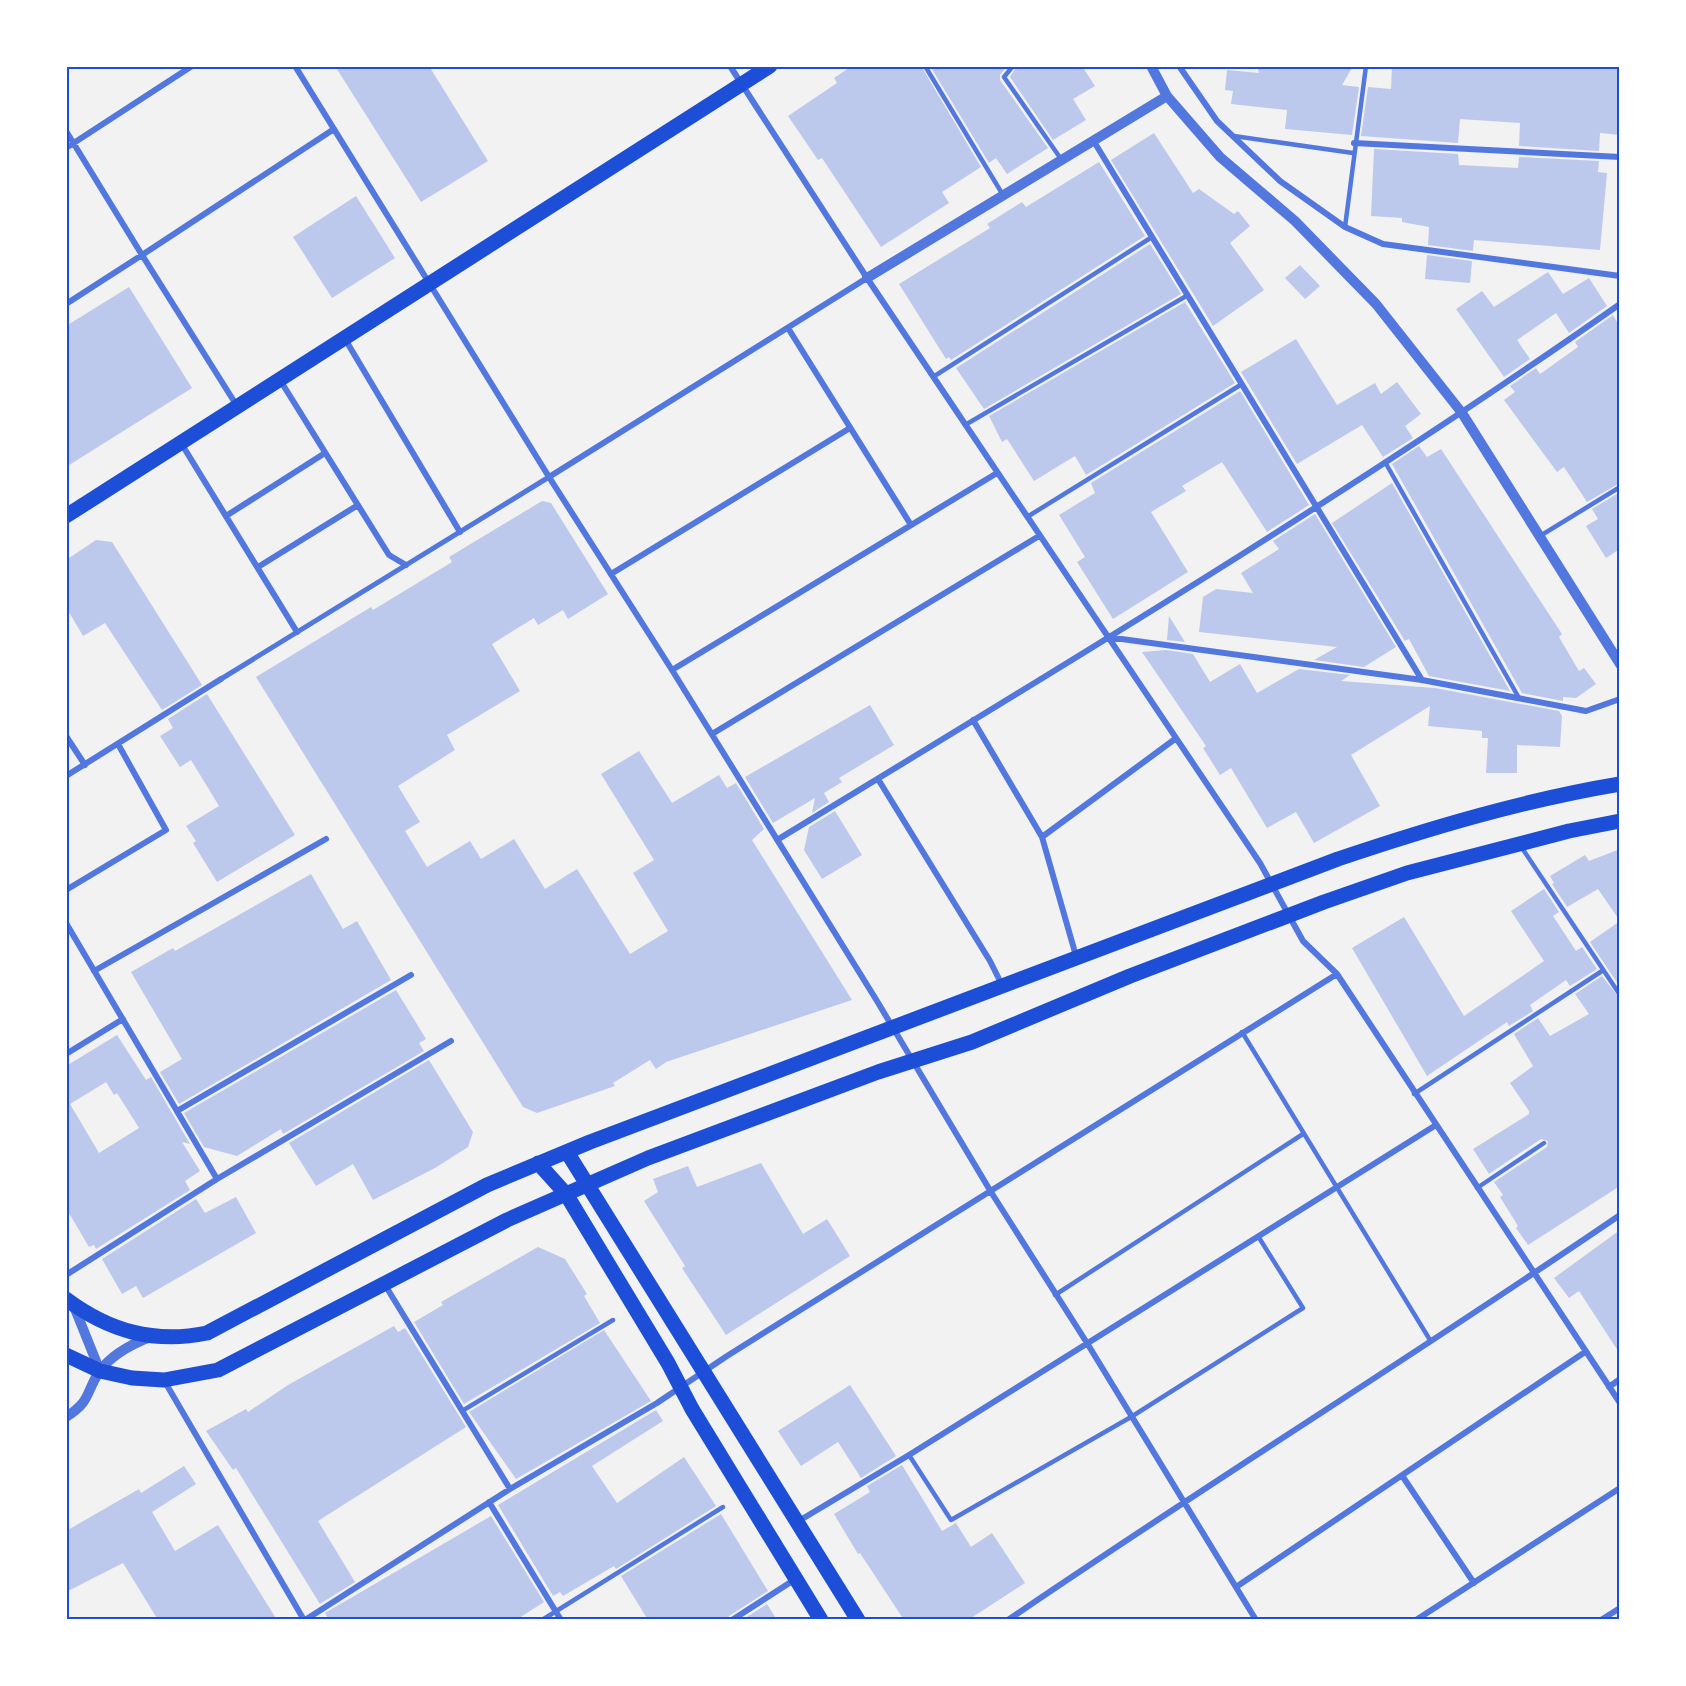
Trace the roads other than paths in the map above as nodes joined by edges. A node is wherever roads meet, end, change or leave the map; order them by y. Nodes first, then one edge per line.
1 (192, 66) edge
2 (295, 66) edge
3 (730, 66) edge
4 (770, 66) edge
5 (925, 66) edge
6 (1013, 66) edge
7 (1151, 66) edge
8 (1179, 66) edge
9 (1366, 66) edge
10 (742, 84) junction
11 (1167, 96) junction
12 (334, 129) junction
13 (66, 131) edge
14 (1233, 136) junction
15 (1092, 140) junction
16 (73, 142) junction
17 (1354, 143) junction
18 (66, 148) edge
19 (1353, 153) junction
20 (1620, 157) edge
21 (1061, 159) junction
22 (1003, 195) junction
23 (1345, 227) junction
24 (1152, 237) junction
25 (142, 255) junction
26 (1620, 276) edge
27 (867, 278) junction
28 (429, 285) junction
29 (1188, 295) junction
30 (66, 304) edge
31 (1620, 304) edge
32 (788, 328) junction
33 (344, 338) junction
34 (933, 377) junction
35 (280, 380) junction
36 (1242, 384) junction
37 (238, 407) junction
38 (1462, 413) junction
39 (965, 424) junction
40 (850, 428) junction
41 (181, 442) junction
42 (325, 453) junction
43 (1384, 462) junction
44 (997, 473) junction
45 (549, 477) junction
46 (1620, 486) edge
47 (358, 505) junction
48 (1317, 506) junction
49 (66, 516) edge
50 (226, 516) junction
51 (1027, 517) junction
52 (911, 525) junction
53 (460, 532) junction
54 (1039, 536) junction
55 (1540, 536) junction
56 (406, 565) junction
57 (258, 567) junction
58 (611, 574) junction
59 (297, 632) junction
60 (1107, 637) junction
61 (1620, 664) edge
62 (672, 670) junction
63 (221, 679) joint
64 (1422, 680) junction
65 (1519, 698) junction
66 (1620, 699) edge
67 (973, 720) junction
68 (712, 734) junction
69 (66, 736) edge
70 (1175, 739) junction
71 (118, 744) junction
72 (85, 765) junction
73 (66, 776) edge
74 (878, 779) junction
75 (1620, 784) edge
76 (1620, 821) edge
77 (1042, 837) junction
78 (326, 839) dead end
79 (777, 840) junction
80 (1519, 843) junction
81 (1270, 883) junction
82 (66, 890) edge
83 (1289, 918) junction
84 (66, 923) edge
85 (1077, 960) junction
86 (94, 971) junction
87 (1602, 971) junction
88 (1337, 974) junction
89 (411, 975) dead end
90 (1003, 988) junction
91 (1620, 995) edge
92 (123, 1019) junction
93 (894, 1028) junction
94 (1242, 1032) junction
95 (451, 1041) dead end
96 (66, 1054) edge
97 (914, 1060) junction
98 (1414, 1094) junction
99 (177, 1111) junction
100 (1436, 1125) junction
101 (1304, 1134) junction
102 (1544, 1143) dead end
103 (567, 1152) junction
104 (538, 1163) junction
105 (217, 1179) junction
106 (587, 1184) junction
107 (1336, 1186) junction
108 (1477, 1188) junction
109 (991, 1192) junction
110 (566, 1194) junction
111 (1620, 1215) edge
112 (1258, 1236) junction
113 (1533, 1274) junction
114 (66, 1275) edge
115 (385, 1284) junction
116 (1055, 1295) junction
117 (70, 1301) edge
118 (613, 1320) dead end
119 (150, 1337) junction
120 (1430, 1340) junction
121 (1087, 1343) junction
122 (1585, 1353) junction
123 (66, 1355) edge
124 (100, 1371) junction
125 (704, 1371) junction
126 (1620, 1379) edge
127 (164, 1380) junction
128 (681, 1387) junction
129 (1609, 1387) junction
130 (1620, 1403) edge
131 (462, 1411) junction
132 (66, 1417) edge
133 (1131, 1417) junction
134 (909, 1455) junction
135 (1403, 1477) junction
136 (510, 1488) junction
137 (1620, 1488) edge
138 (1183, 1500) junction
139 (489, 1502) junction
140 (723, 1507) dead end
141 (796, 1522) junction
142 (795, 1579) junction
143 (1474, 1583) junction
144 (1236, 1587) junction
145 (1620, 1608) edge
146 (556, 1611) junction
147 (1010, 1619) edge
148 (304, 1620) edge
149 (542, 1620) edge
150 (561, 1620) edge
151 (732, 1620) edge
152 (821, 1620) edge
153 (858, 1620) edge
154 (1256, 1620) edge
155 (1416, 1620) edge
156 (1601, 1620) edge

1 - 16 street
2 - 12 street
3 - 10 street
4 - 10 main road
5 - 22 lane
6 - 21 lane
7 - 11 street
8 - 14 street
9 - 17 lane
10 - 27 street
10 - 28 main road
11 - 15 street
11 - 38 street
12 - 25 street
12 - 28 street
13 - 16 street
14 - 19 lane
14 - 23 street
15 - 21 street
15 - 24 street
16 - 18 street
16 - 25 street
17 - 19 lane
17 - 20 street
19 - 23 lane
21 - 22 street
22 - 27 street
23 - 26 street
24 - 29 street
24 - 34 lane
25 - 30 street
25 - 37 street
27 - 32 street
27 - 34 street
28 - 33 main road
28 - 45 street
29 - 36 street
29 - 39 lane
31 - 38 street
32 - 40 street
32 - 45 street
33 - 35 main road
33 - 53 street
34 - 39 street
35 - 37 main road
35 - 42 street
36 - 48 street
36 - 51 lane
37 - 41 main road
38 - 43 street
38 - 55 street
39 - 44 street
40 - 52 street
40 - 58 street
41 - 49 main road
41 - 50 street
42 - 47 street
42 - 50 street
43 - 48 street
43 - 65 lane
44 - 51 street
44 - 52 street
45 - 53 street
45 - 58 street
46 - 55 lane
47 - 56 street
47 - 57 street
48 - 60 street
48 - 64 street
50 - 57 street
51 - 54 street
52 - 62 street
53 - 56 street
54 - 60 street
54 - 68 street
55 - 61 street
56 - 59 street
57 - 59 street
58 - 62 street
59 - 63 street
60 - 64 street
60 - 67 street
60 - 70 street
62 - 68 street
63 - 71 street
64 - 65 street
65 - 66 street
67 - 74 street
67 - 77 street
68 - 79 street
69 - 72 street
70 - 77 street
70 - 81 street
71 - 72 street
71 - 82 street
72 - 73 street
74 - 79 street
74 - 90 street
75 - 81 main road
76 - 80 main road
77 - 85 street
78 - 86 street
79 - 93 street
80 - 83 main road
80 - 87 lane
81 - 83 street
81 - 85 main road
83 - 88 street
83 - 97 main road
84 - 86 street
85 - 90 main road
86 - 92 street
87 - 91 lane
87 - 98 lane
88 - 94 street
88 - 98 street
89 - 99 street
90 - 93 main road
92 - 96 street
92 - 99 street
93 - 97 street
93 - 103 main road
94 - 101 lane
94 - 109 street
95 - 105 street
97 - 106 main road
97 - 109 street
98 - 100 street
99 - 105 street
100 - 107 street
100 - 108 street
101 - 107 lane
101 - 116 lane
102 - 108 lane
103 - 104 main road
103 - 106 main road
104 - 110 main road
104 - 119 main road
105 - 114 street
106 - 110 main road
106 - 125 main road
107 - 112 street
107 - 120 lane
108 - 113 street
109 - 116 street
109 - 125 street
110 - 115 main road
110 - 128 main road
111 - 113 street
112 - 121 street
112 - 133 lane
113 - 120 street
113 - 122 street
115 - 127 main road
115 - 131 street
116 - 121 street
117 - 119 main road
117 - 124 street
118 - 131 lane
119 - 124 street
120 - 138 street
121 - 133 street
121 - 134 street
122 - 129 street
122 - 135 street
123 - 124 main road
124 - 127 main road
124 - 132 street
125 - 128 street
125 - 141 main road
126 - 129 street
127 - 148 street
128 - 136 street
128 - 142 main road
129 - 130 street
131 - 136 street
133 - 134 lane
133 - 138 street
134 - 141 street
135 - 143 street
135 - 144 street
136 - 139 street
137 - 143 street
138 - 144 street
138 - 147 street
139 - 146 street
139 - 148 street
140 - 146 lane
141 - 153 main road
142 - 151 street
142 - 152 main road
143 - 155 street
144 - 154 street
145 - 156 street
146 - 149 lane
146 - 150 street

